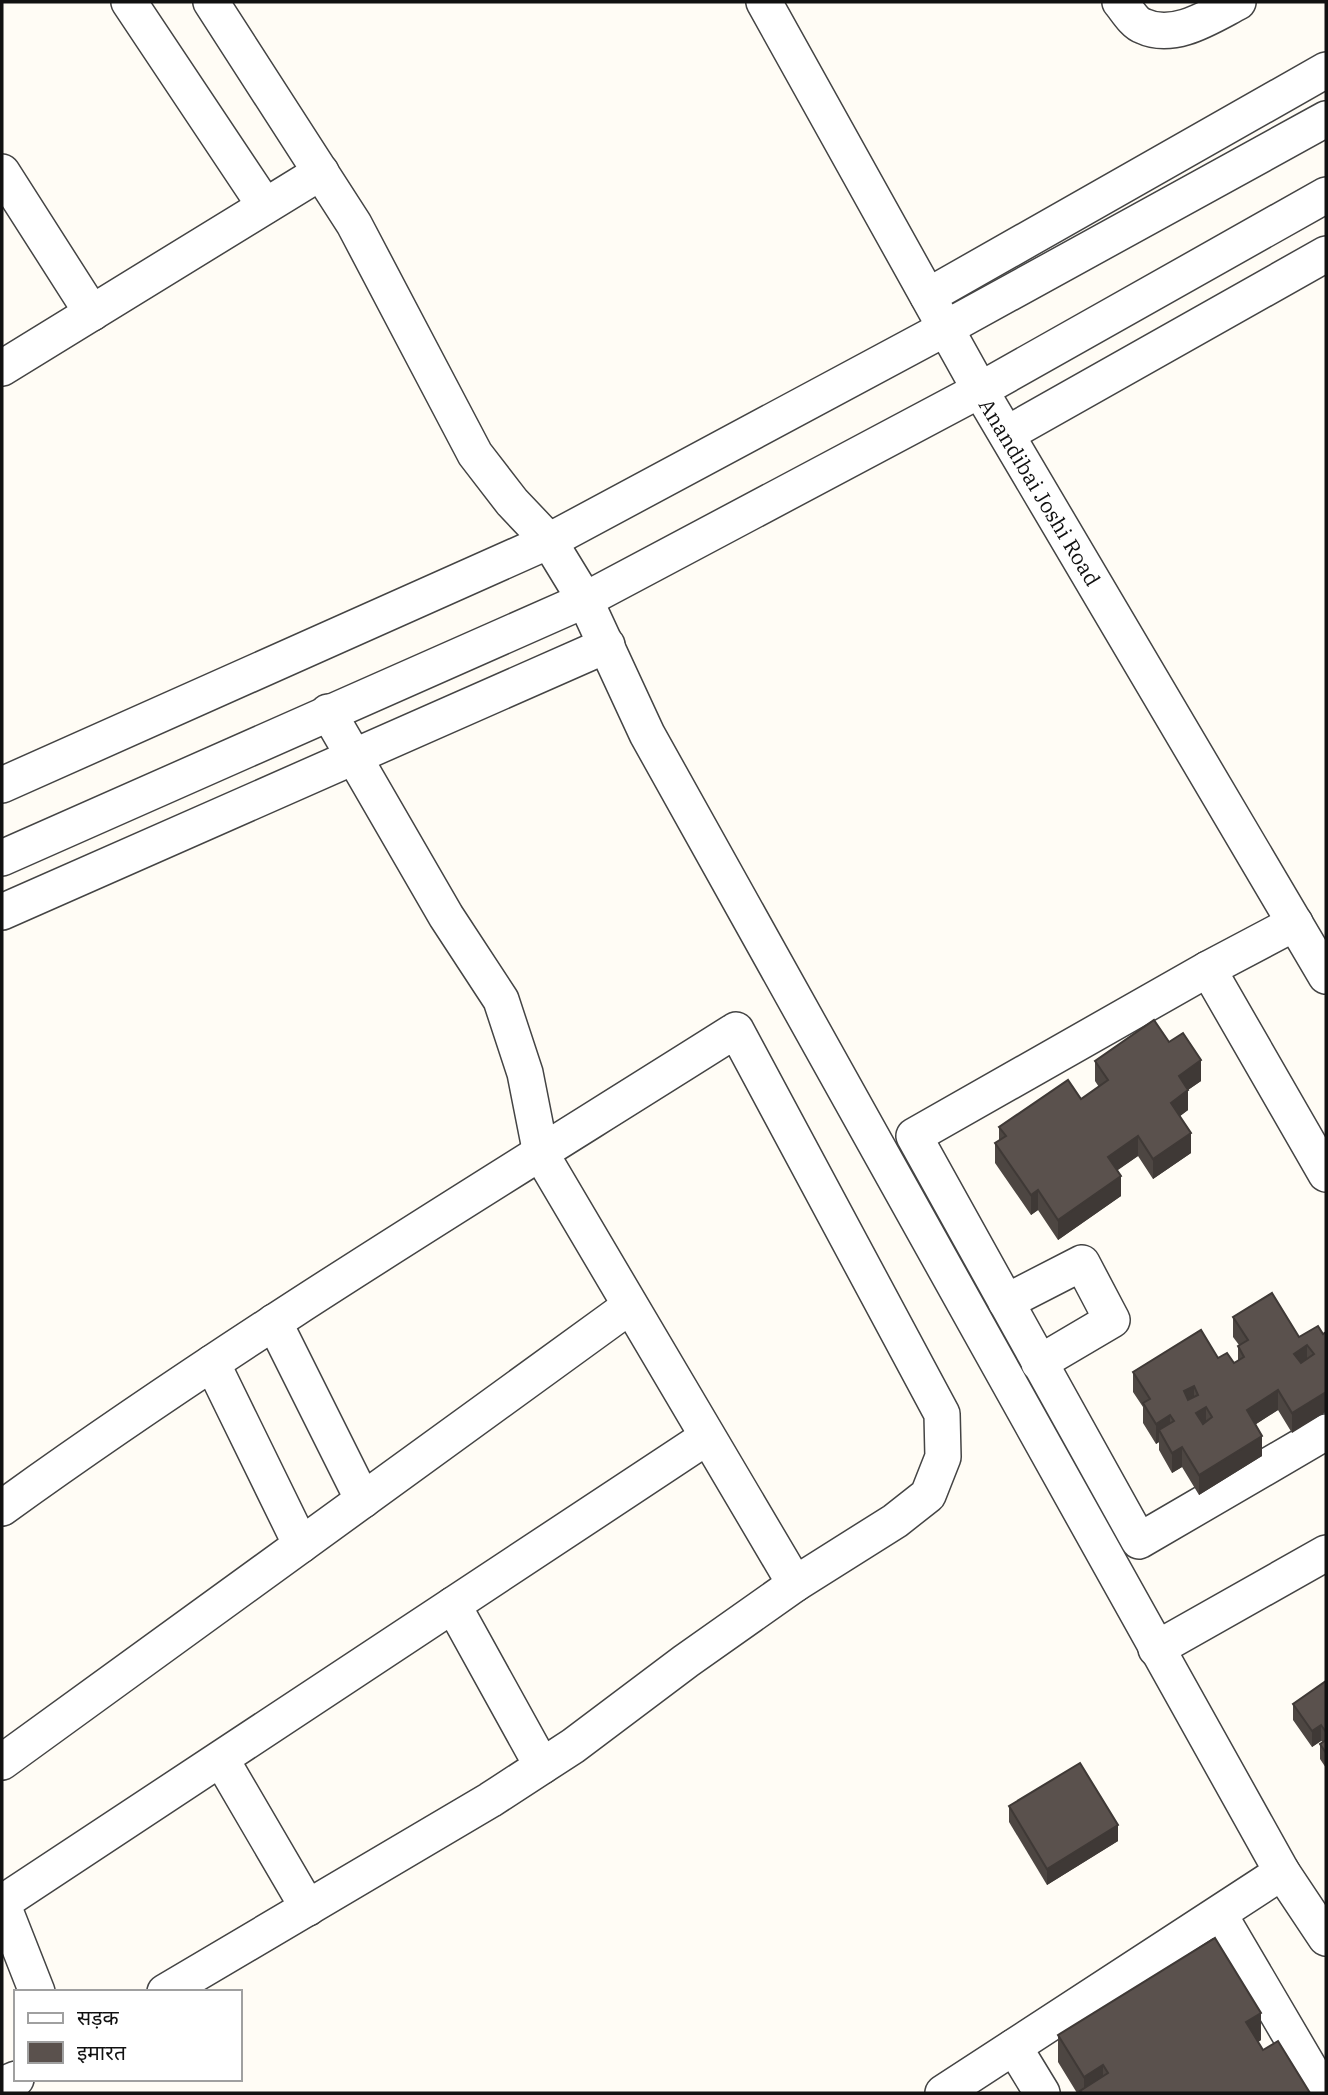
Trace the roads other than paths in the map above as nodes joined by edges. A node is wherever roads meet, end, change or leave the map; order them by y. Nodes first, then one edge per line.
1 (129, 2) edge
2 (211, 2) edge
3 (764, 2) edge
4 (1120, 2) edge
5 (1238, 2) edge
6 (1326, 70) edge
7 (1326, 119) edge
8 (2, 172) edge
9 (321, 172) junction
10 (1326, 195) edge
11 (265, 206) junction
12 (1326, 254) edge
13 (928, 296) junction
14 (92, 313) junction
15 (946, 328) junction
16 (2, 369) edge
17 (980, 390) junction
18 (1007, 434) junction
19 (548, 541) junction
20 (585, 600) junction
21 (607, 645) junction
22 (328, 712) junction
23 (354, 757) junction
24 (2, 785) edge
25 (2, 858) edge
26 (2, 912) edge
27 (1295, 923) junction
28 (1208, 969) junction
29 (1326, 976) edge
30 (541, 1154) junction
31 (1326, 1174) edge
32 (1006, 1302) junction
33 (630, 1306) junction
34 (274, 1322) junction
35 (212, 1363) junction
36 (1039, 1363) junction
37 (1326, 1432) edge
38 (707, 1437) junction
39 (363, 1500) junction
40 (2, 1508) edge
41 (301, 1545) junction
42 (1326, 1553) edge
43 (795, 1584) junction
44 (453, 1605) junction
45 (1156, 1648) junction
46 (221, 1759) junction
47 (2, 1762) edge
48 (542, 1766) junction
49 (1282, 1872) junction
50 (2, 1903) edge
51 (307, 1908) junction
52 (1219, 1914) junction
53 (1326, 1938) edge
54 (36, 1990) edge
55 (168, 1990) edge
56 (1014, 2047) junction
57 (943, 2093) edge
58 (1042, 2093) edge
59 (1324, 2093) edge

1 - 11 street
2 - 9 street
3 - 13 street, Anandibai Joshi Road
4 - 5 street
6 - 13 street
7 - 15 street
8 - 14 street
9 - 11 street
9 - 19 street
10 - 17 street
11 - 14 street
12 - 18 street
13 - 15 street, Anandibai Joshi Road
14 - 16 street
15 - 17 street, Anandibai Joshi Road
15 - 19 street
17 - 18 street, Anandibai Joshi Road
17 - 20 street
18 - 27 street, Anandibai Joshi Road
19 - 20 street
19 - 24 street
20 - 21 street
20 - 22 street
21 - 23 street
21 - 45 street
22 - 23 street
22 - 25 street
23 - 26 street
23 - 30 street
27 - 28 street
27 - 29 street, Anandibai Joshi Road
28 - 31 street
28 - 32 street
30 - 33 street
30 - 34 street
30 - 43 street
32 - 36 street
32 - 36 street
33 - 38 street
33 - 39 street
34 - 35 street
34 - 39 street
35 - 40 street
35 - 41 street
36 - 37 street
38 - 43 street
38 - 44 street
39 - 41 street
41 - 47 street
42 - 45 street
43 - 48 street
44 - 46 street
44 - 48 street
45 - 49 street
46 - 50 street
46 - 51 street
48 - 51 street
49 - 52 street
49 - 53 street
50 - 54 street
51 - 55 street
52 - 56 street
52 - 59 street
56 - 57 street
56 - 58 street

